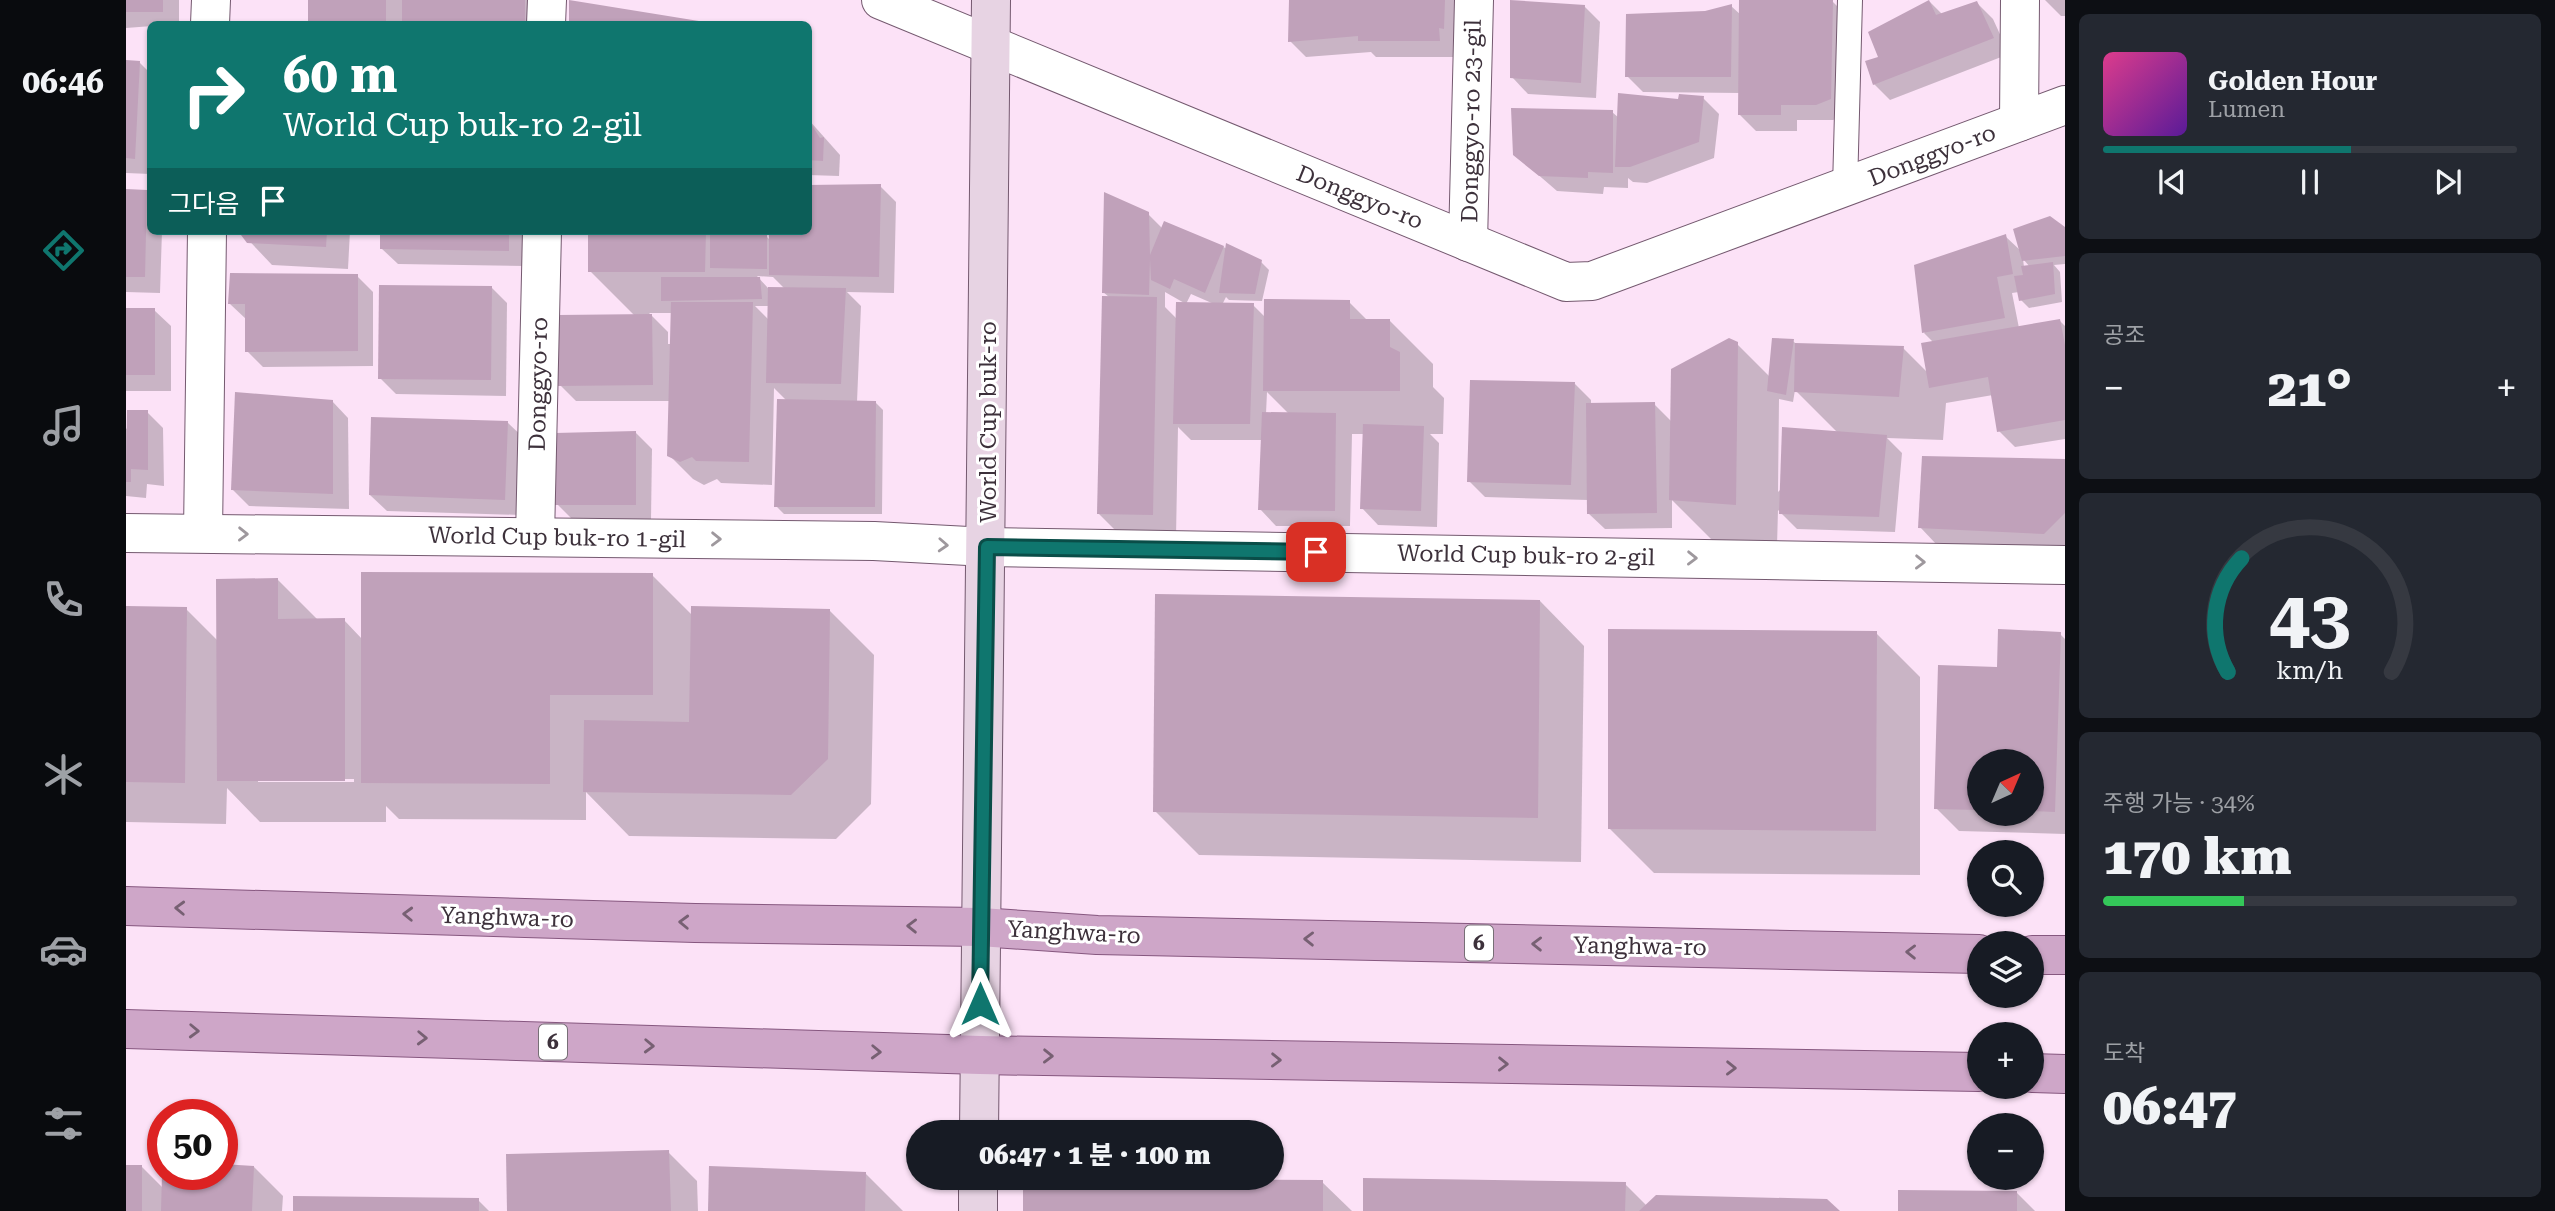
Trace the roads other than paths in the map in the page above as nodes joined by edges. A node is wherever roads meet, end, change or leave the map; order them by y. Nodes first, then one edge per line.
1 (211, 0) edge
2 (547, 0) edge
3 (881, 0) edge
4 (991, 0) edge
5 (1474, 0) edge
6 (1850, 0) edge
7 (2020, 0) edge
8 (210, 21) edge
9 (546, 21) edge
10 (990, 45) junction
11 (2065, 105) edge
12 (2019, 122) junction
13 (1845, 188) junction
14 (207, 235) edge
15 (542, 235) edge
16 (1468, 242) junction
17 (126, 533) edge
18 (203, 533) junction
19 (535, 537) junction
20 (987, 547) junction
21 (2065, 565) edge
22 (126, 906) edge
23 (980, 927) junction
24 (1967, 954) edge
25 (2044, 955) edge
26 (2065, 955) edge
27 (126, 1029) edge
28 (980, 1055) junction
29 (1967, 1072) edge
30 (979, 1120) edge
31 (978, 1190) edge
32 (978, 1211) edge

1 - 8 street
2 - 9 street
3 - 10 street, Donggyo-ro
4 - 10 main road, World Cup buk-ro
5 - 16 street, Donggyo-ro 23-gil
6 - 13 lane, Donggyo-ro
7 - 12 street, Donggyo-ro
10 - 16 street, Donggyo-ro
10 - 20 main road, World Cup buk-ro
11 - 12 street, Donggyo-ro
12 - 13 street, Donggyo-ro
13 - 16 street, Donggyo-ro
14 - 18 street
15 - 19 street, Donggyo-ro
17 - 18 street, World Cup buk-ro 1-gil
18 -> 19 street, World Cup buk-ro 1-gil
19 -> 20 street, World Cup buk-ro 1-gil
20 -> 21 street, World Cup buk-ro 2-gil
20 - 23 main road, World Cup buk-ro
23 -> 22 main road, Yanghwa-ro / 6
24 -> 23 main road, Yanghwa-ro / 6
23 - 28 main road, World Cup buk-ro
25 - 26 main road
27 -> 28 main road, 6
28 -> 29 main road, 6
28 - 30 main road, World Cup buk-ro
31 - 32 main road

